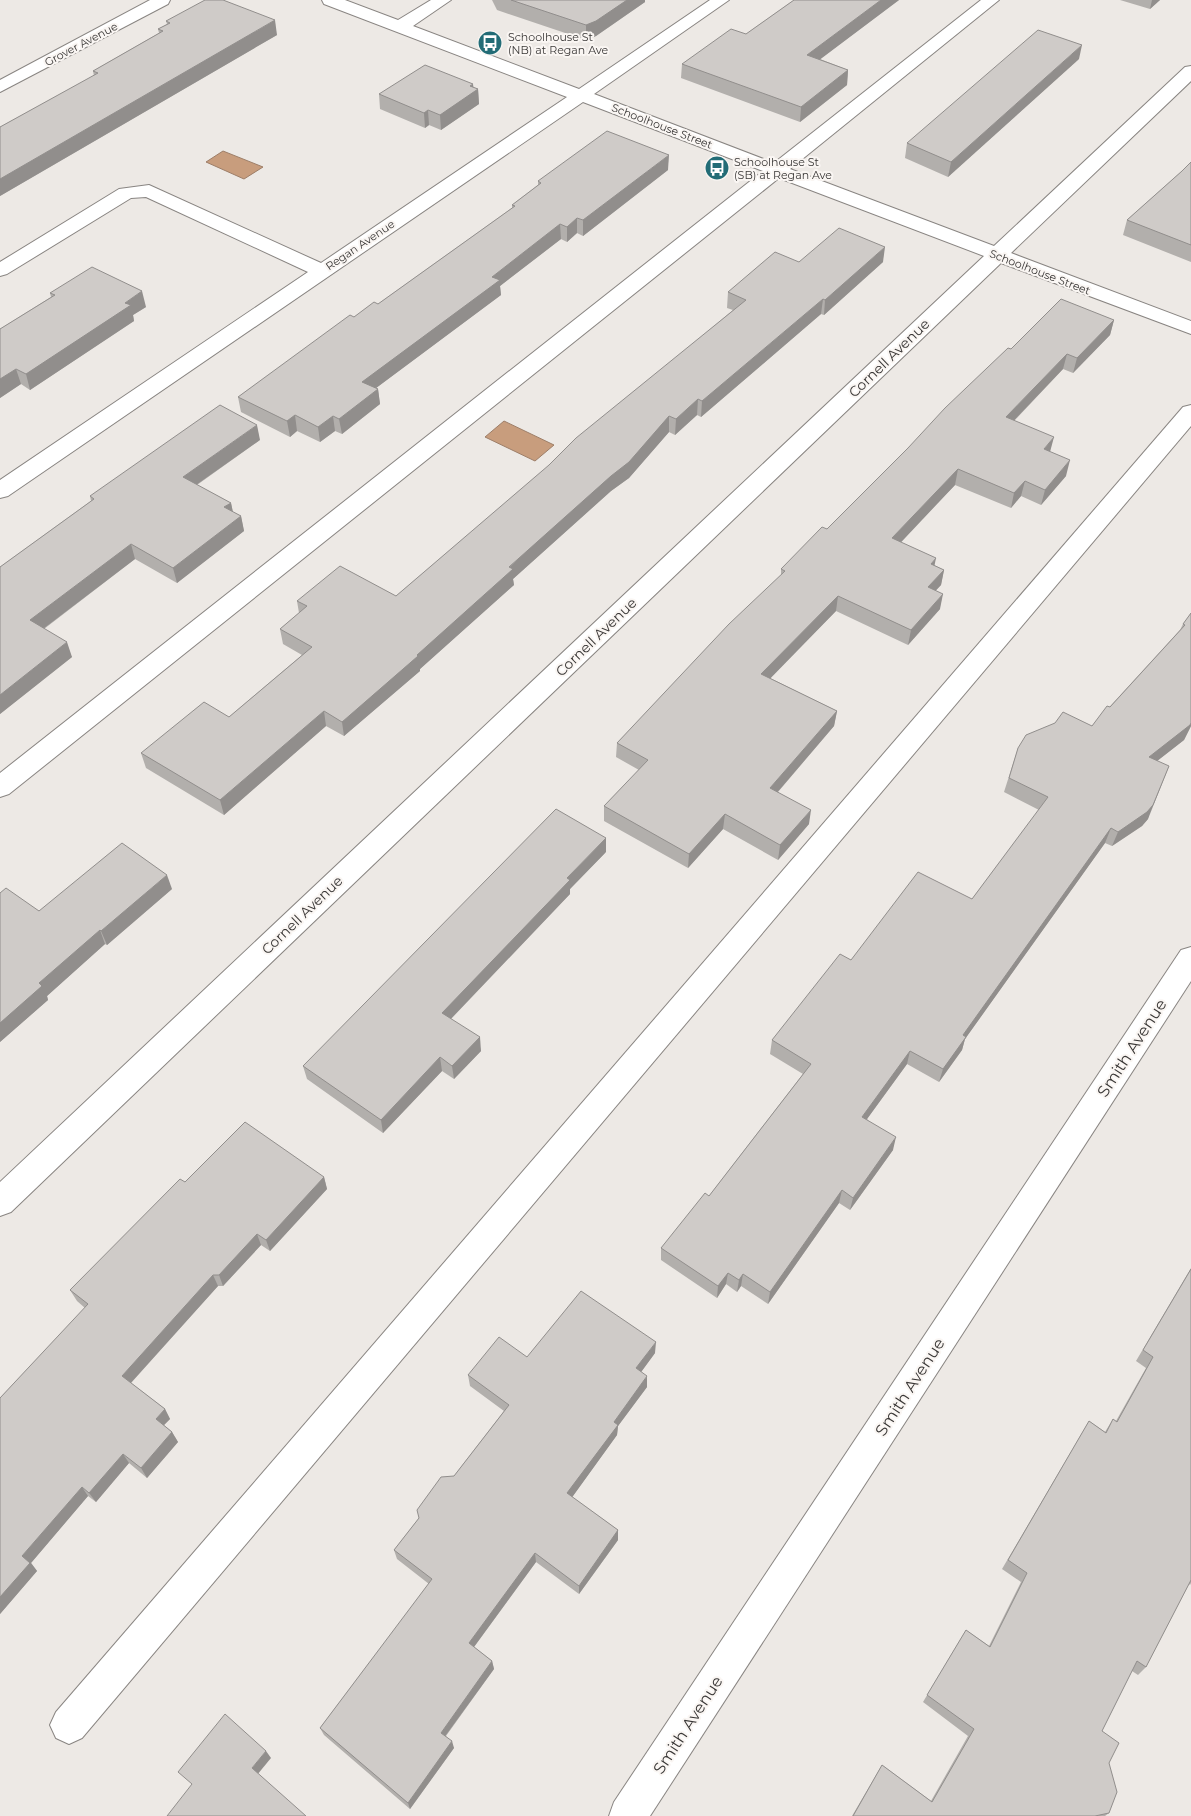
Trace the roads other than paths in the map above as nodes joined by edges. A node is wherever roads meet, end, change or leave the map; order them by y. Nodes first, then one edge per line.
1 (162, 0) edge
2 (330, 0) edge
3 (443, 0) edge
4 (720, 0) edge
5 (991, 0) edge
6 (400, 26) junction
7 (1191, 71) edge
8 (0, 87) edge
9 (582, 95) junction
10 (777, 170) junction
11 (997, 256) junction
12 (0, 270) edge
13 (321, 270) junction
14 (1191, 328) edge
15 (1191, 412) edge
16 (0, 491) edge
17 (0, 787) edge
18 (1191, 958) edge
19 (0, 1202) edge
20 (69, 1725) dead end
21 (628, 1816) edge

1 - 8 street, Grover Avenue
2 - 6 street, Schoolhouse Street
3 - 6 street
4 - 9 street, Regan Avenue
5 - 10 street
6 - 9 street, Schoolhouse Street
7 - 11 street, Cornell Avenue
9 - 10 street, Schoolhouse Street
9 - 13 street, Regan Avenue
10 - 11 street, Schoolhouse Street
10 - 17 street
11 - 14 street, Schoolhouse Street
11 - 19 street, Cornell Avenue
12 - 13 street
13 - 16 street, Regan Avenue
15 - 20 street
18 - 21 street, Smith Avenue

